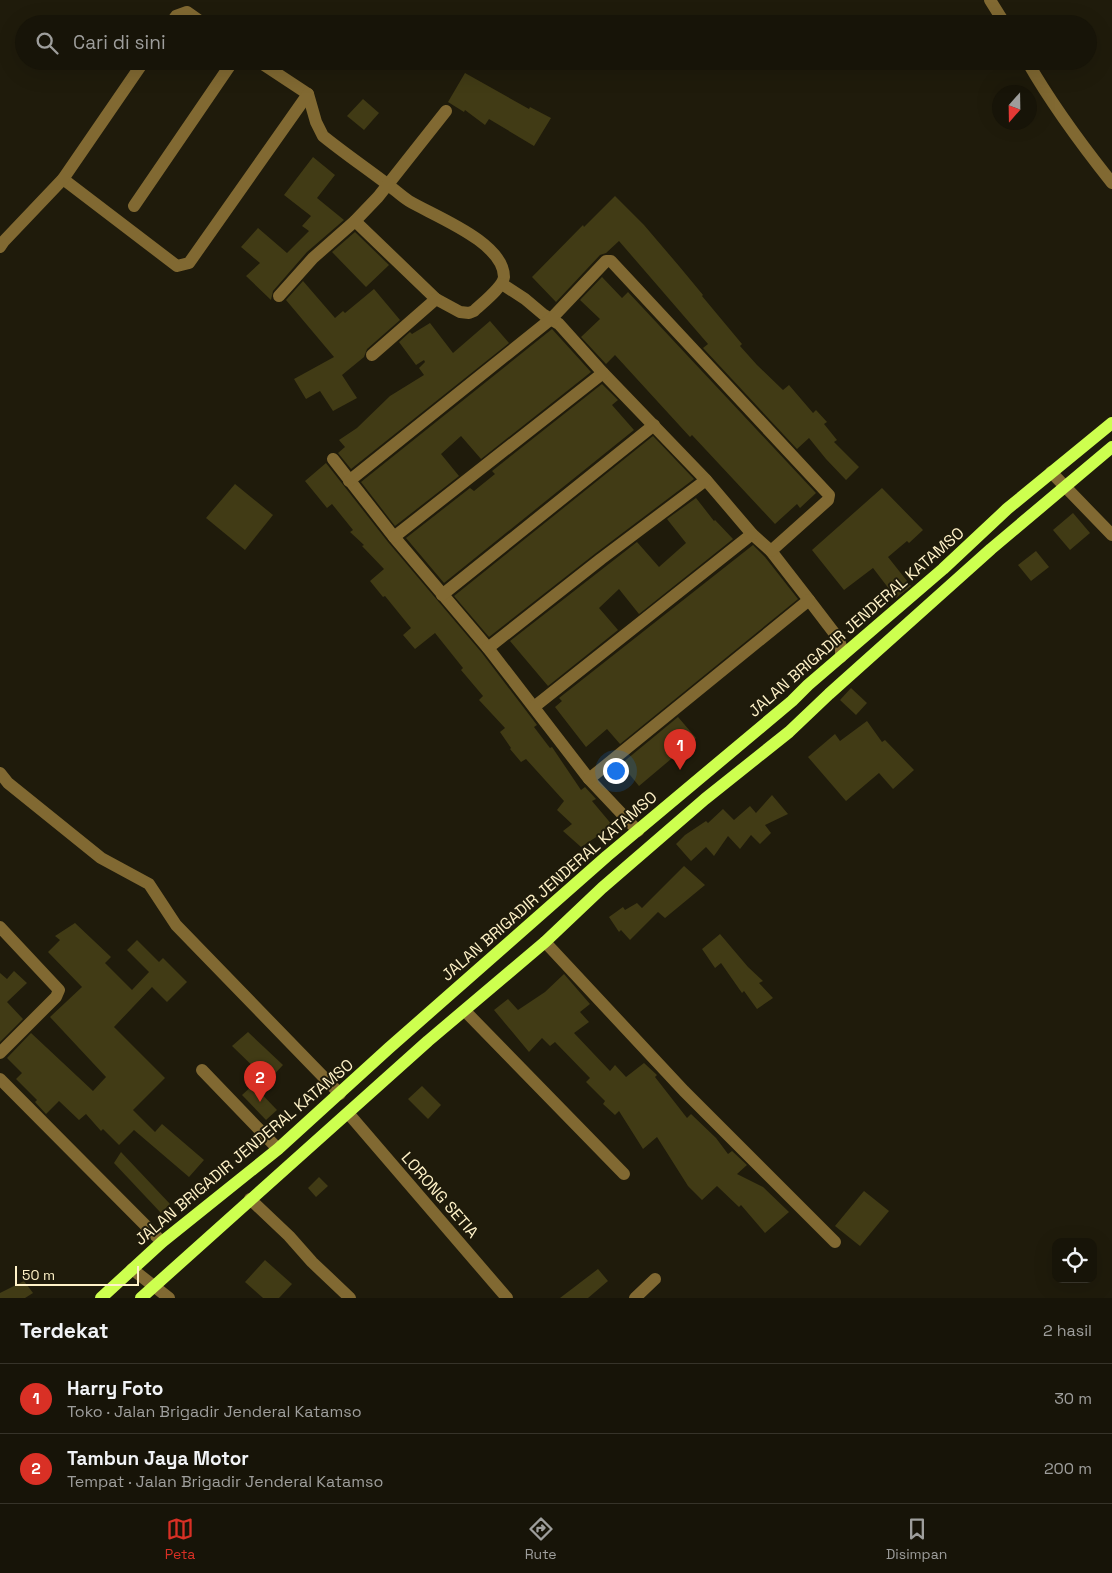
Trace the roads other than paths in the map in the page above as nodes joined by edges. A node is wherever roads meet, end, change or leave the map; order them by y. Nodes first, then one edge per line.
1 (990, 0) edge
2 (179, 15) edge
3 (191, 15) edge
4 (999, 15) edge
5 (138, 70) edge
6 (227, 70) edge
7 (272, 70) edge
8 (1032, 70) edge
9 (308, 94) junction
10 (446, 111) dead end
11 (63, 179) junction
12 (1112, 183) edge
13 (388, 185) junction
14 (134, 206) dead end
15 (355, 221) junction
16 (1, 242) edge
17 (502, 284) junction
18 (280, 296) dead end
19 (436, 299) junction
20 (551, 319) junction
21 (372, 355) dead end
22 (603, 373) junction
23 (1112, 423) edge
24 (654, 425) junction
25 (1089, 441) junction
26 (1112, 447) edge
27 (1100, 457) junction
28 (333, 459) dead end
29 (1051, 472) junction
30 (706, 480) junction
31 (349, 481) junction
32 (1064, 487) junction
33 (752, 534) junction
34 (1112, 535) edge
35 (394, 537) junction
36 (771, 551) junction
37 (442, 595) junction
38 (809, 600) junction
39 (488, 648) junction
40 (841, 657) junction
41 (534, 707) junction
42 (0, 773) edge
43 (589, 779) junction
44 (694, 782) junction
45 (708, 797) junction
46 (638, 831) junction
47 (0, 927) edge
48 (546, 942) junction
49 (465, 1011) junction
50 (0, 1053) edge
51 (202, 1070) dead end
52 (0, 1079) edge
53 (340, 1094) junction
54 (348, 1114) junction
55 (278, 1149) junction
56 (624, 1174) dead end
57 (250, 1200) junction
58 (162, 1242) junction
59 (835, 1242) dead end
60 (132, 1269) junction
61 (655, 1279) dead end
62 (155, 1287) junction
63 (101, 1298) edge
64 (141, 1298) edge
65 (169, 1298) edge
66 (350, 1298) edge
67 (507, 1298) edge
68 (636, 1298) edge

1 - 4 street
2 - 3 street
5 - 11 street
6 - 14 street
7 - 9 street
8 - 12 street
9 - 11 street
9 - 13 street
10 - 13 street
11 - 16 street
13 - 15 street
13 - 17 street
15 - 18 street
15 - 19 street
17 - 19 street
17 - 20 street
19 - 21 street
20 - 22 street
20 - 31 street
20 - 36 street
22 - 24 street
22 - 35 street
23 - 25 main road, JALAN BRIGADIR JENDERAL KATAMSO
24 - 30 street
24 - 37 street
25 - 27 main road
25 - 29 main road, JALAN BRIGADIR JENDERAL KATAMSO
26 - 27 main road
27 - 32 main road
28 - 31 street
29 - 32 street
29 - 40 main road, JALAN BRIGADIR JENDERAL KATAMSO
30 - 33 street
30 - 39 street
31 - 35 street
32 - 34 street
32 - 45 main road
33 - 36 street
33 - 41 street
35 - 37 street
36 - 38 street
37 - 39 street
38 - 40 street
38 - 43 street
39 - 41 street
40 - 44 main road, JALAN BRIGADIR JENDERAL KATAMSO
41 - 43 street
42 - 53 street
43 - 46 street
44 - 45 main road
44 - 46 main road, JALAN BRIGADIR JENDERAL KATAMSO
45 - 48 main road
46 - 53 main road, JALAN BRIGADIR JENDERAL KATAMSO
47 - 50 street
48 - 49 main road
48 - 59 street
49 - 54 main road
49 - 56 street
51 - 55 street
52 - 58 street
53 - 55 main road, JALAN BRIGADIR JENDERAL KATAMSO
54 - 57 main road
54 - 67 street, LORONG SETIA
55 - 58 main road, JALAN BRIGADIR JENDERAL KATAMSO
57 - 62 main road
57 - 66 street
58 - 60 main road, JALAN BRIGADIR JENDERAL KATAMSO
60 - 62 street
60 - 63 main road, JALAN BRIGADIR JENDERAL KATAMSO
61 - 68 street
62 - 64 main road
62 - 65 street

